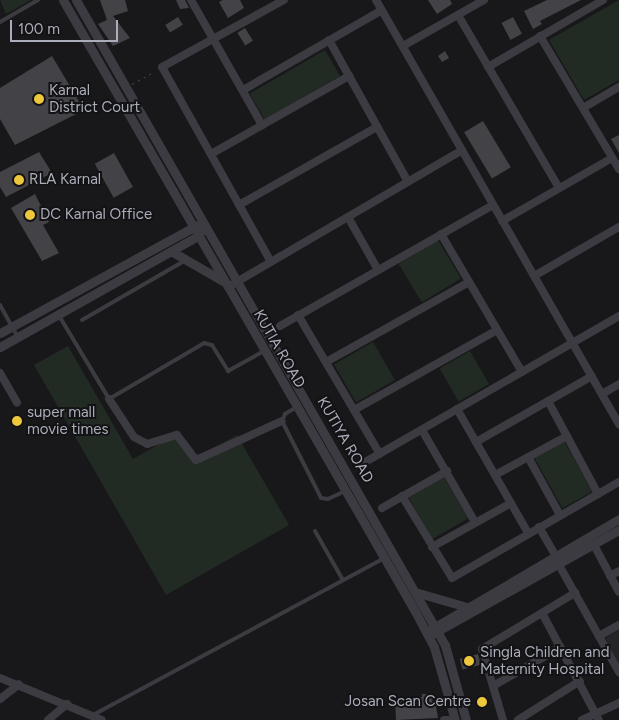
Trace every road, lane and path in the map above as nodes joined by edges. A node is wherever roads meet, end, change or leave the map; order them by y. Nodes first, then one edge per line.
1 (38, 0) edge
2 (63, 0) edge
3 (76, 0) edge
4 (191, 0) edge
5 (284, 0) edge
6 (376, 0) edge
7 (484, 0) edge
8 (603, 0) edge
9 (382, 10) junction
10 (458, 15) junction
11 (0, 22) edge
12 (540, 36) junction
13 (213, 39) junction
14 (329, 40) junction
15 (403, 46) junction
16 (488, 67) junction
17 (162, 68) junction
18 (349, 76) junction
19 (126, 87) junction
20 (619, 87) edge
21 (242, 90) junction
22 (583, 108) junction
23 (262, 125) junction
24 (377, 127) junction
25 (462, 150) junction
26 (211, 154) junction
27 (612, 158) junction
28 (619, 169) edge
29 (408, 182) junction
30 (559, 188) junction
31 (239, 205) junction
32 (493, 205) junction
33 (348, 217) junction
34 (502, 221) junction
35 (205, 225) junction
36 (192, 226) junction
37 (619, 227) edge
38 (441, 234) junction
39 (198, 236) junction
40 (171, 251) junction
41 (186, 260) junction
42 (271, 262) junction
43 (114, 270) junction
44 (378, 270) junction
45 (534, 276) junction
46 (119, 280) junction
47 (238, 281) junction
48 (469, 282) junction
49 (226, 284) junction
50 (0, 305) edge
51 (58, 314) junction
52 (298, 315) junction
53 (619, 316) edge
54 (82, 320) dead end
55 (12, 326) junction
56 (280, 326) dead end
57 (497, 330) junction
58 (0, 333) edge
59 (18, 337) junction
60 (572, 343) junction
61 (0, 347) edge
62 (264, 351) junction
63 (326, 362) junction
64 (522, 372) junction
65 (0, 373) edge
66 (592, 376) junction
67 (619, 384) edge
68 (602, 394) junction
69 (109, 398) junction
70 (548, 401) junction
71 (17, 403) dead end
72 (296, 406) junction
73 (457, 409) junction
74 (354, 410) junction
75 (282, 421) junction
76 (619, 424) edge
77 (422, 430) junction
78 (567, 436) junction
79 (476, 442) junction
80 (380, 454) junction
81 (528, 457) junction
82 (360, 465) dead end
83 (447, 471) junction
84 (495, 475) junction
85 (619, 482) edge
86 (345, 491) junction
87 (598, 494) junction
88 (402, 496) junction
89 (511, 503) junction
90 (382, 508) dead end
91 (560, 515) junction
92 (619, 519) edge
93 (475, 522) junction
94 (539, 527) junction
95 (619, 530) edge
96 (315, 531) dead end
97 (528, 533) junction
98 (594, 545) junction
99 (432, 547) junction
100 (555, 555) junction
101 (384, 558) junction
102 (559, 565) junction
103 (619, 571) edge
104 (610, 576) junction
105 (343, 580) junction
106 (415, 592) junction
107 (619, 592) edge
108 (575, 594) junction
109 (467, 607) junction
110 (542, 612) junction
111 (619, 625) edge
112 (436, 630) junction
113 (427, 634) junction
114 (599, 636) junction
115 (561, 647) junction
116 (619, 672) edge
117 (0, 678) edge
118 (580, 681) junction
119 (19, 684) junction
120 (493, 686) junction
121 (0, 699) edge
122 (619, 703) edge
123 (67, 704) junction
124 (92, 715) junction
125 (598, 717) edge
126 (48, 720) edge
127 (102, 720) edge
128 (444, 720) edge
129 (455, 720) edge
130 (466, 720) edge
131 (503, 720) edge
132 (518, 720) edge
133 (582, 720) edge

1 - 11 lane
2 - 36 street, KUTIA ROAD
3 - 19 street, KUTIYA ROAD
4 - 13 street
5 - 13 street
6 - 9 street
7 - 10 street
8 - 12 street
9 - 14 street
9 - 15 street
10 - 15 street
10 - 16 street
12 - 16 street
12 - 22 street
13 - 17 street
13 - 21 street
14 - 18 street
14 - 21 street
15 - 25 street
16 - 30 street
17 - 19 path
17 - 26 street
18 - 23 street
18 - 24 street
19 - 35 street, KUTIYA ROAD
20 - 22 street
21 - 23 street
22 - 27 street
23 - 26 street
24 - 29 street
24 - 31 street
25 - 29 street
25 - 32 street
26 - 31 street
27 - 28 street
27 - 30 street
29 - 33 street
30 - 34 street
31 - 42 street
32 - 34 street
32 - 38 street
33 - 42 street
33 - 44 street
34 - 45 street
35 - 36 street
35 - 39 street
35 - 47 street, KUTIYA ROAD
36 - 39 street, KUTIA ROAD
36 - 43 street
37 - 45 street
38 - 44 street
38 - 48 street
39 - 40 street
39 - 49 street, KUTIA ROAD
40 - 41 street
40 - 46 street
41 - 49 street
41 - 54 lane
42 - 47 street
43 - 46 street
43 - 55 street
44 - 52 street
45 - 60 street
46 - 51 street
47 - 49 street
47 - 106 street, KUTIYA ROAD
48 - 57 street
48 - 63 street
49 - 62 street, KUTIA ROAD
50 - 55 lane
51 - 59 street
51 - 69 lane
52 - 56 street
52 - 63 street
53 - 60 street
55 - 58 street
55 - 59 lane
57 - 64 street
57 - 74 street
59 - 61 street
60 - 64 street
60 - 66 street
62 - 69 lane
62 - 72 street, KUTIA ROAD
63 - 74 street
64 - 73 street
65 - 71 street
66 - 68 street
66 - 70 street
67 - 68 street
68 - 76 street
69 - 75 street
70 - 78 street
70 - 79 street
72 - 75 lane
72 - 86 street, KUTIA ROAD
73 - 77 street
73 - 79 street
74 - 80 street
75 - 86 lane
77 - 80 street
77 - 83 street
78 - 81 street
78 - 87 street
79 - 84 street
80 - 82 street
81 - 84 street
81 - 91 street
83 - 88 street
83 - 93 street
84 - 89 street
85 - 87 street
86 - 101 street, KUTIA ROAD
87 - 91 street
88 - 90 street
88 - 99 street
89 - 93 street
89 - 97 street
91 - 94 street
92 - 100 street
93 - 99 street
94 - 97 street
94 - 100 street
95 - 98 street
96 - 105 lane
97 - 99 street
98 - 102 street
98 - 104 street
100 - 109 street
101 - 105 lane
101 - 113 street, KUTIA ROAD
102 - 108 street
102 - 112 street
103 - 104 street
104 - 107 street
105 - 124 lane
106 - 109 street
106 - 112 street, KUTIYA ROAD
108 - 110 street
108 - 114 street
109 - 112 street
110 - 115 street
110 - 120 street
111 - 114 street
112 - 113 street
112 - 130 street, KUTIYA ROAD
113 - 129 street, KUTIA ROAD
114 - 116 street
115 - 118 street
115 - 120 street
117 - 119 street
118 - 125 street
118 - 132 street
119 - 121 street
119 - 123 street
120 - 131 street
122 - 125 street
123 - 124 street
123 - 126 street
124 - 127 street
125 - 133 street
128 - 129 street

